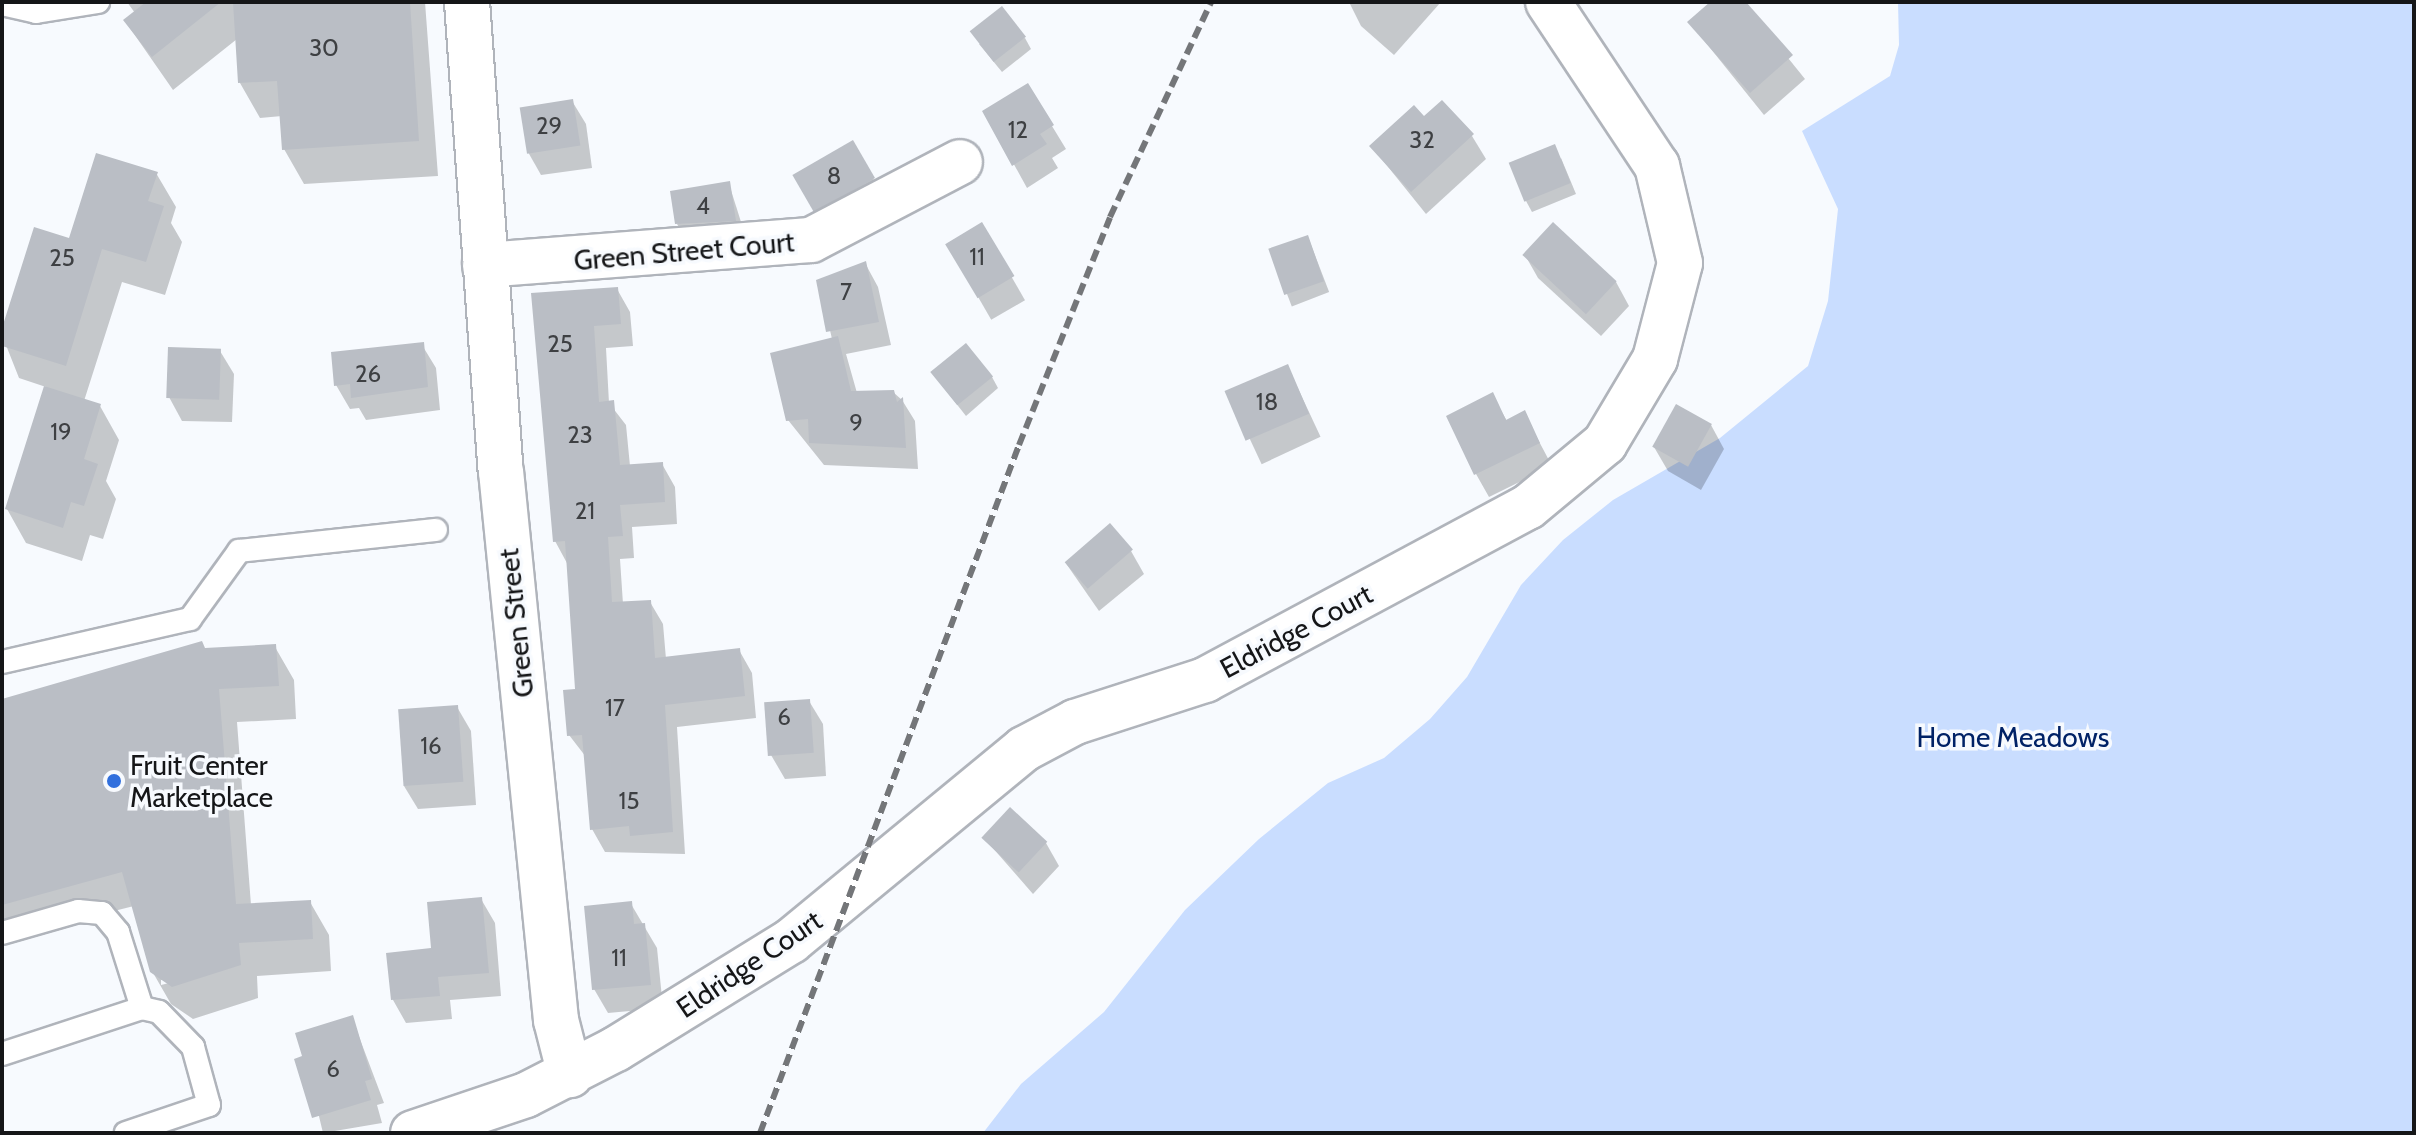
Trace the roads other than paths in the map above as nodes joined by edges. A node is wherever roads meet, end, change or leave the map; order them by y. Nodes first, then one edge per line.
1 (98, 2) edge
2 (467, 2) edge
3 (1548, 2) edge
4 (2, 4) edge
5 (960, 162) dead end
6 (485, 265) junction
7 (436, 530) dead end
8 (2, 662) edge
9 (2, 933) edge
10 (142, 1008) junction
11 (2, 1054) edge
12 (570, 1075) junction
13 (126, 1133) edge
14 (413, 1133) edge

1 - 4 lane
2 - 6 street, Green Street
3 - 12 street, Eldridge Court
5 - 6 street, Green Street Court
6 - 12 street, Green Street
7 - 8 lane
9 - 10 lane
10 - 11 lane
10 - 13 lane
12 - 14 street

